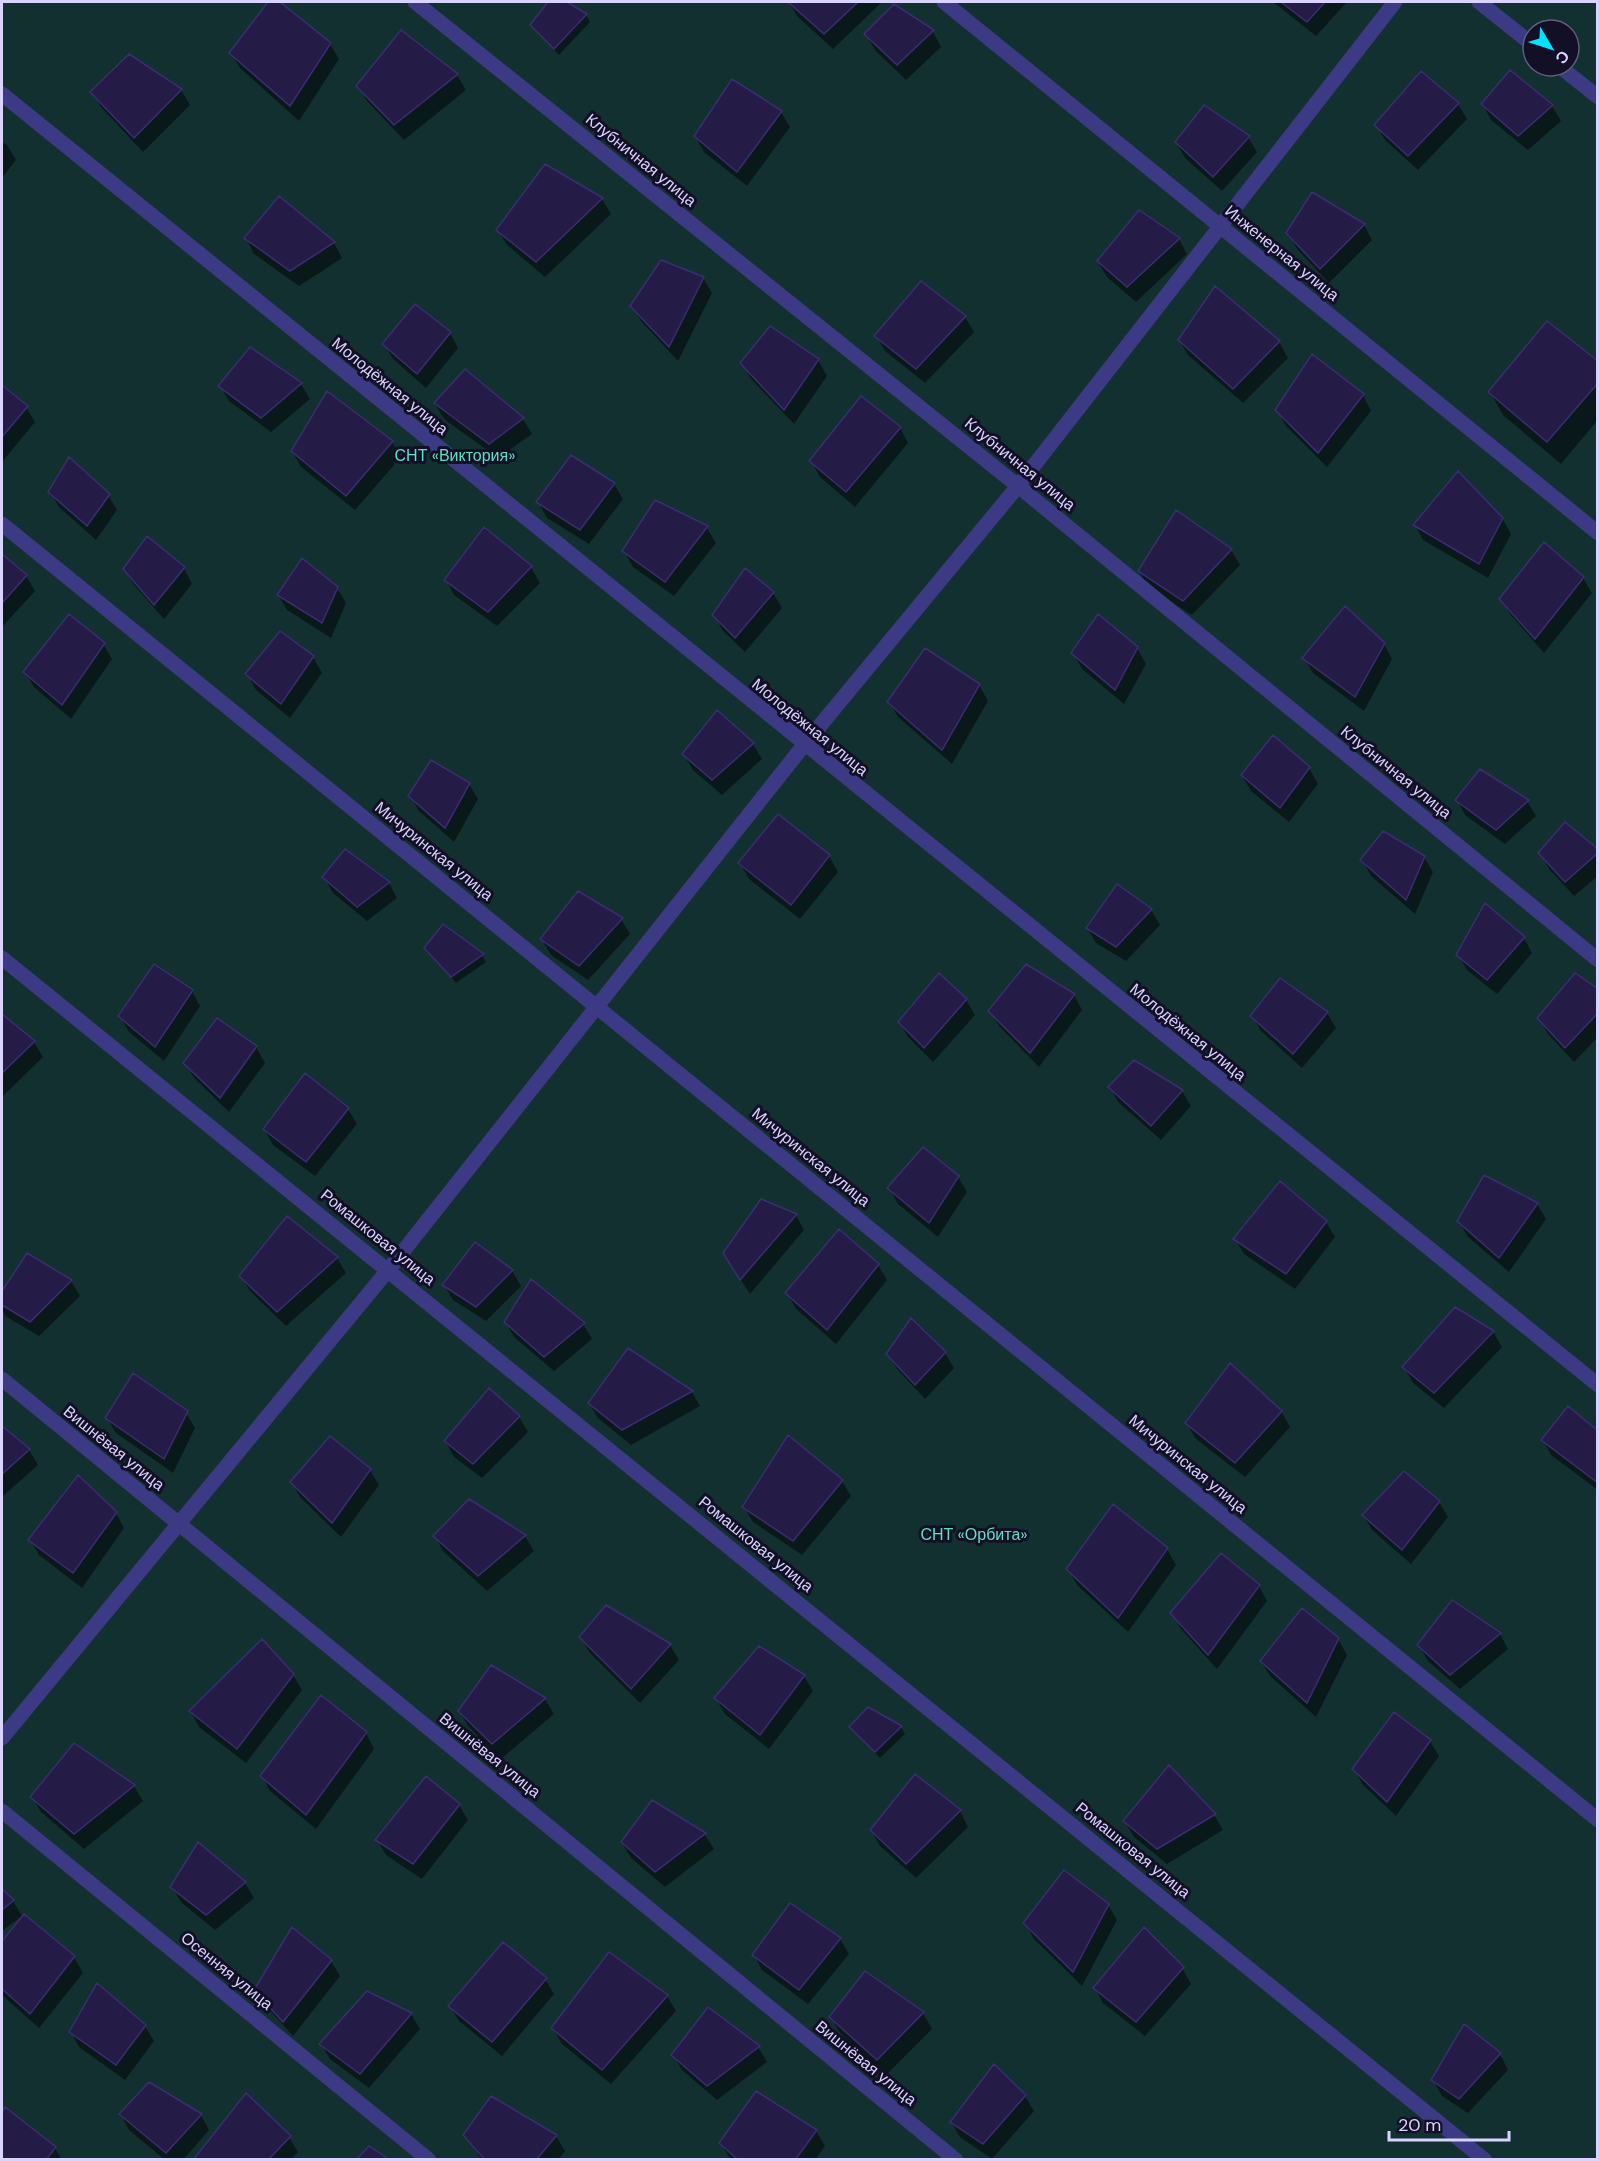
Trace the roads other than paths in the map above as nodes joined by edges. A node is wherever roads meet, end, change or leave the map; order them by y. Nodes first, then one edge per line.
1 (415, 2) edge
2 (944, 2) edge
3 (1395, 2) edge
4 (1479, 2) edge
5 (1521, 35) edge
6 (1574, 78) edge
7 (2, 94) edge
8 (1598, 97) edge
9 (1222, 227) junction
10 (1018, 486) junction
11 (2, 524) edge
12 (1598, 533) edge
13 (804, 746) junction
14 (2, 958) edge
15 (1598, 960) edge
16 (598, 1007) junction
17 (389, 1269) junction
18 (2, 1379) edge
19 (1598, 1385) edge
20 (177, 1523) junction
21 (2, 1738) edge
22 (2, 1811) edge
23 (1598, 1820) edge
24 (429, 2160) edge
25 (956, 2160) edge
26 (1485, 2160) edge

1 - 10 street, Клубничная улица
2 - 9 street, Инженерная улица
3 - 9 street
4 - 5 street
6 - 8 street
7 - 13 street, Молодёжная улица
9 - 10 street
9 - 12 street, Инженерная улица
10 - 13 street
10 - 15 street, Клубничная улица
11 - 16 street, Мичуринская улица
13 - 16 street
13 - 19 street, Молодёжная улица
14 - 17 street, Ромашковая улица
16 - 17 street
16 - 23 street, Мичуринская улица
17 - 20 street
17 - 26 street, Ромашковая улица
18 - 20 street, Вишнёвая улица
20 - 21 street
20 - 25 street, Вишнёвая улица
22 - 24 street, Осенняя улица

